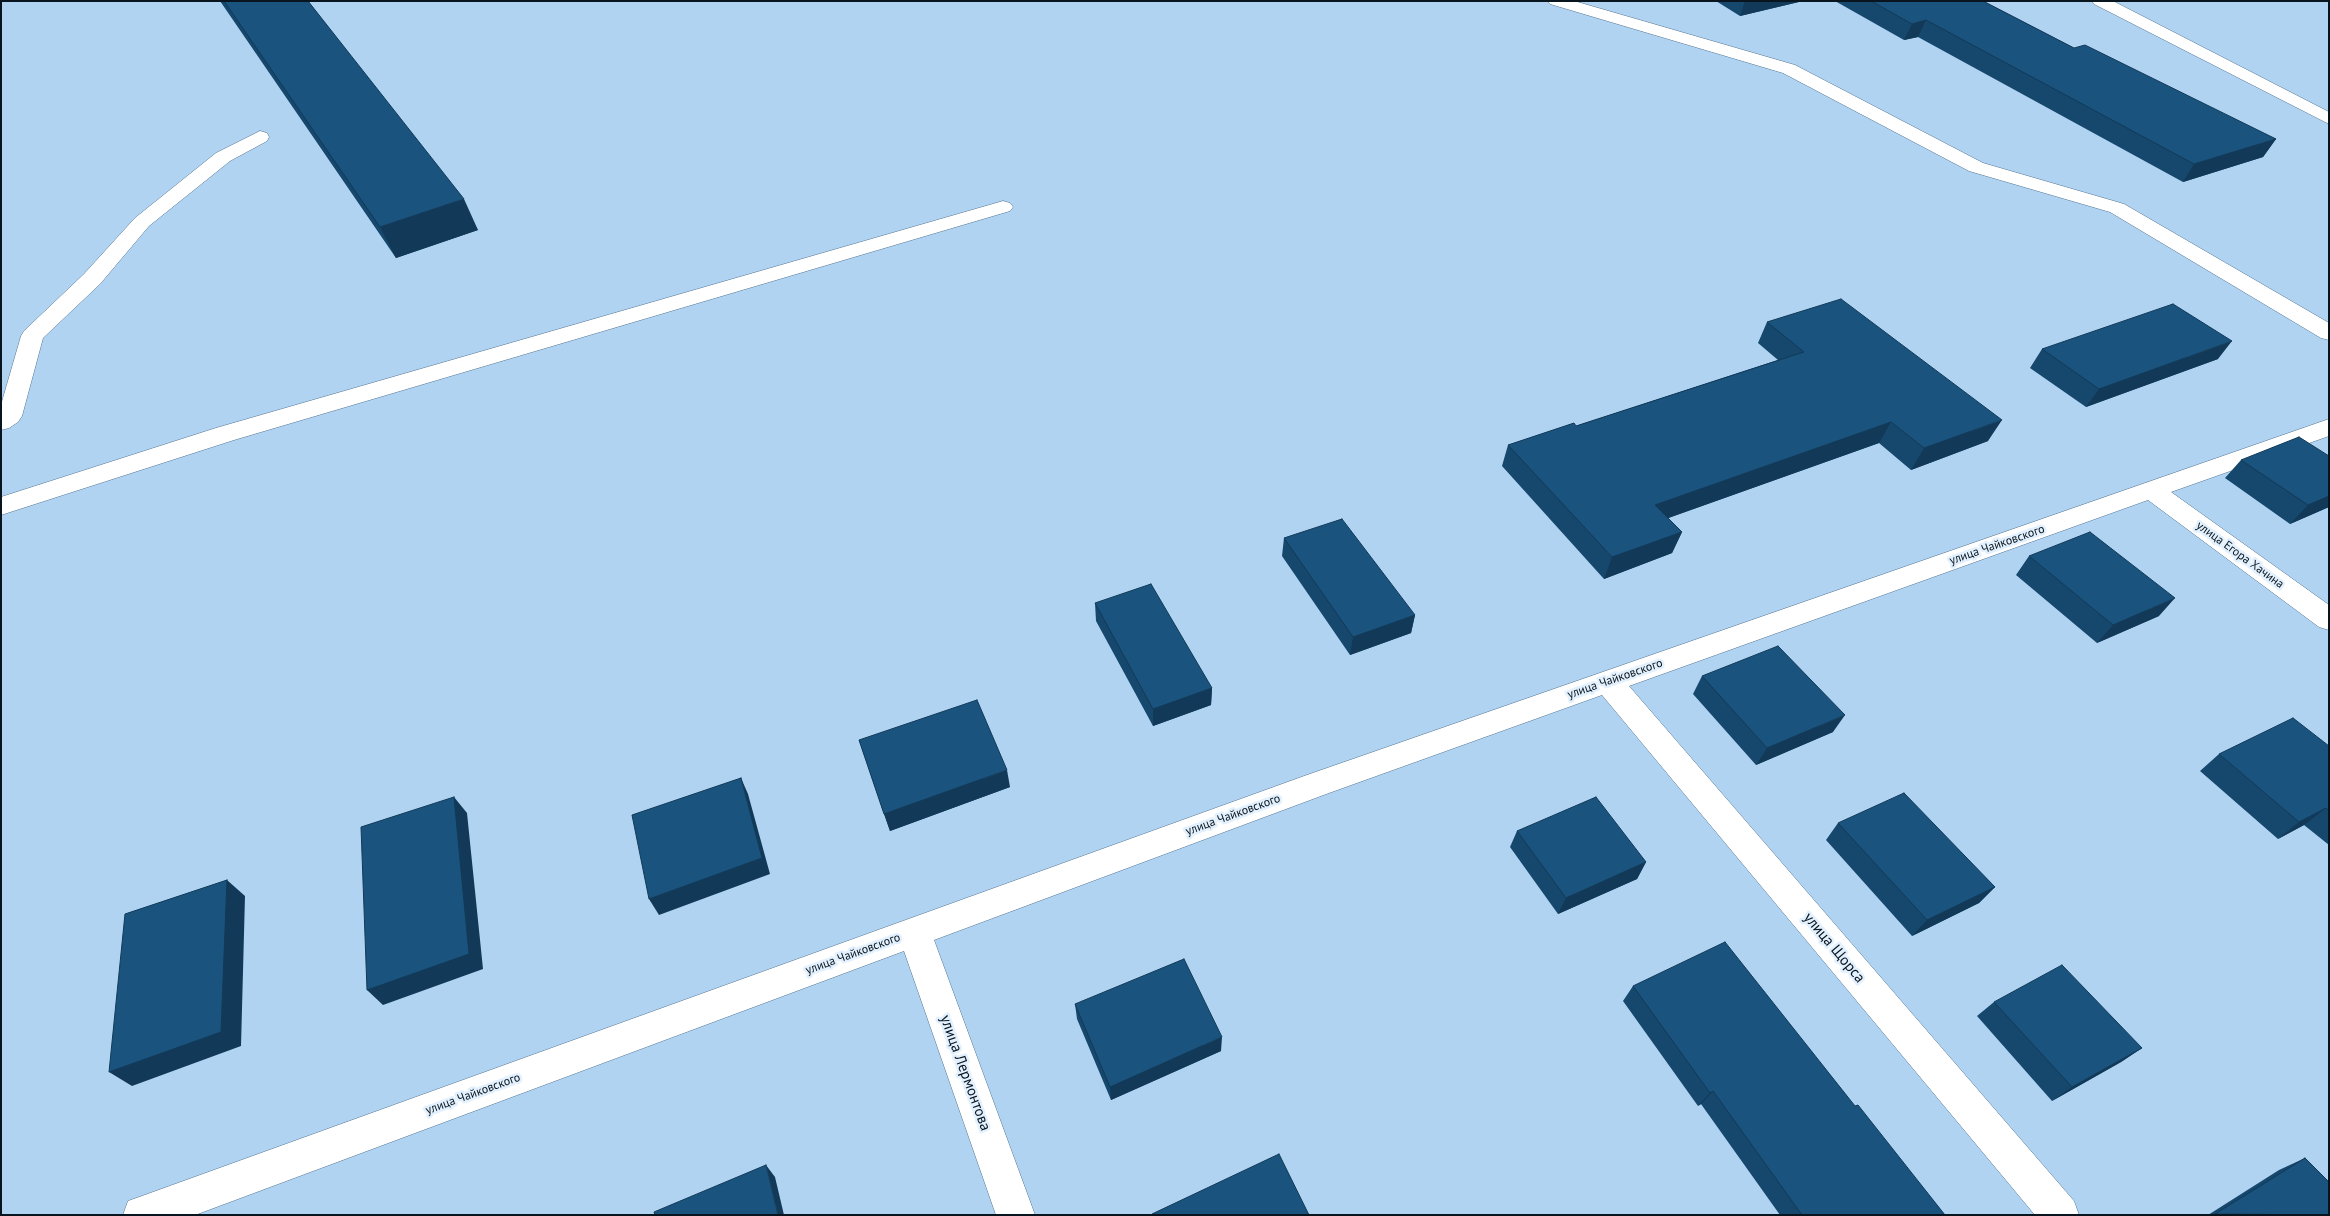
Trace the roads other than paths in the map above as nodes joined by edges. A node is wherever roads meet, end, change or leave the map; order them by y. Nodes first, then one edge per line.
1 (1556, 1) edge
2 (2100, 1) edge
3 (2329, 119) edge
4 (260, 137) dead end
5 (1003, 207) dead end
6 (2329, 333) edge
7 (1, 422) edge
8 (2329, 428) edge
9 (2151, 490) junction
10 (1, 506) edge
11 (2329, 620) edge
12 (1608, 682) junction
13 (914, 932) junction
14 (142, 1215) edge
15 (1016, 1215) edge
16 (2060, 1215) edge

1 - 6 street
2 - 3 street
4 - 7 street
5 - 10 street
8 - 9 street, улица Чайковского
9 - 11 street, улица Егора Хачина
9 - 12 street, улица Чайковского
12 - 13 street, улица Чайковского
12 - 16 street, улица Щорса
13 - 14 street, улица Чайковского
13 - 15 street, улица Лермонтова

